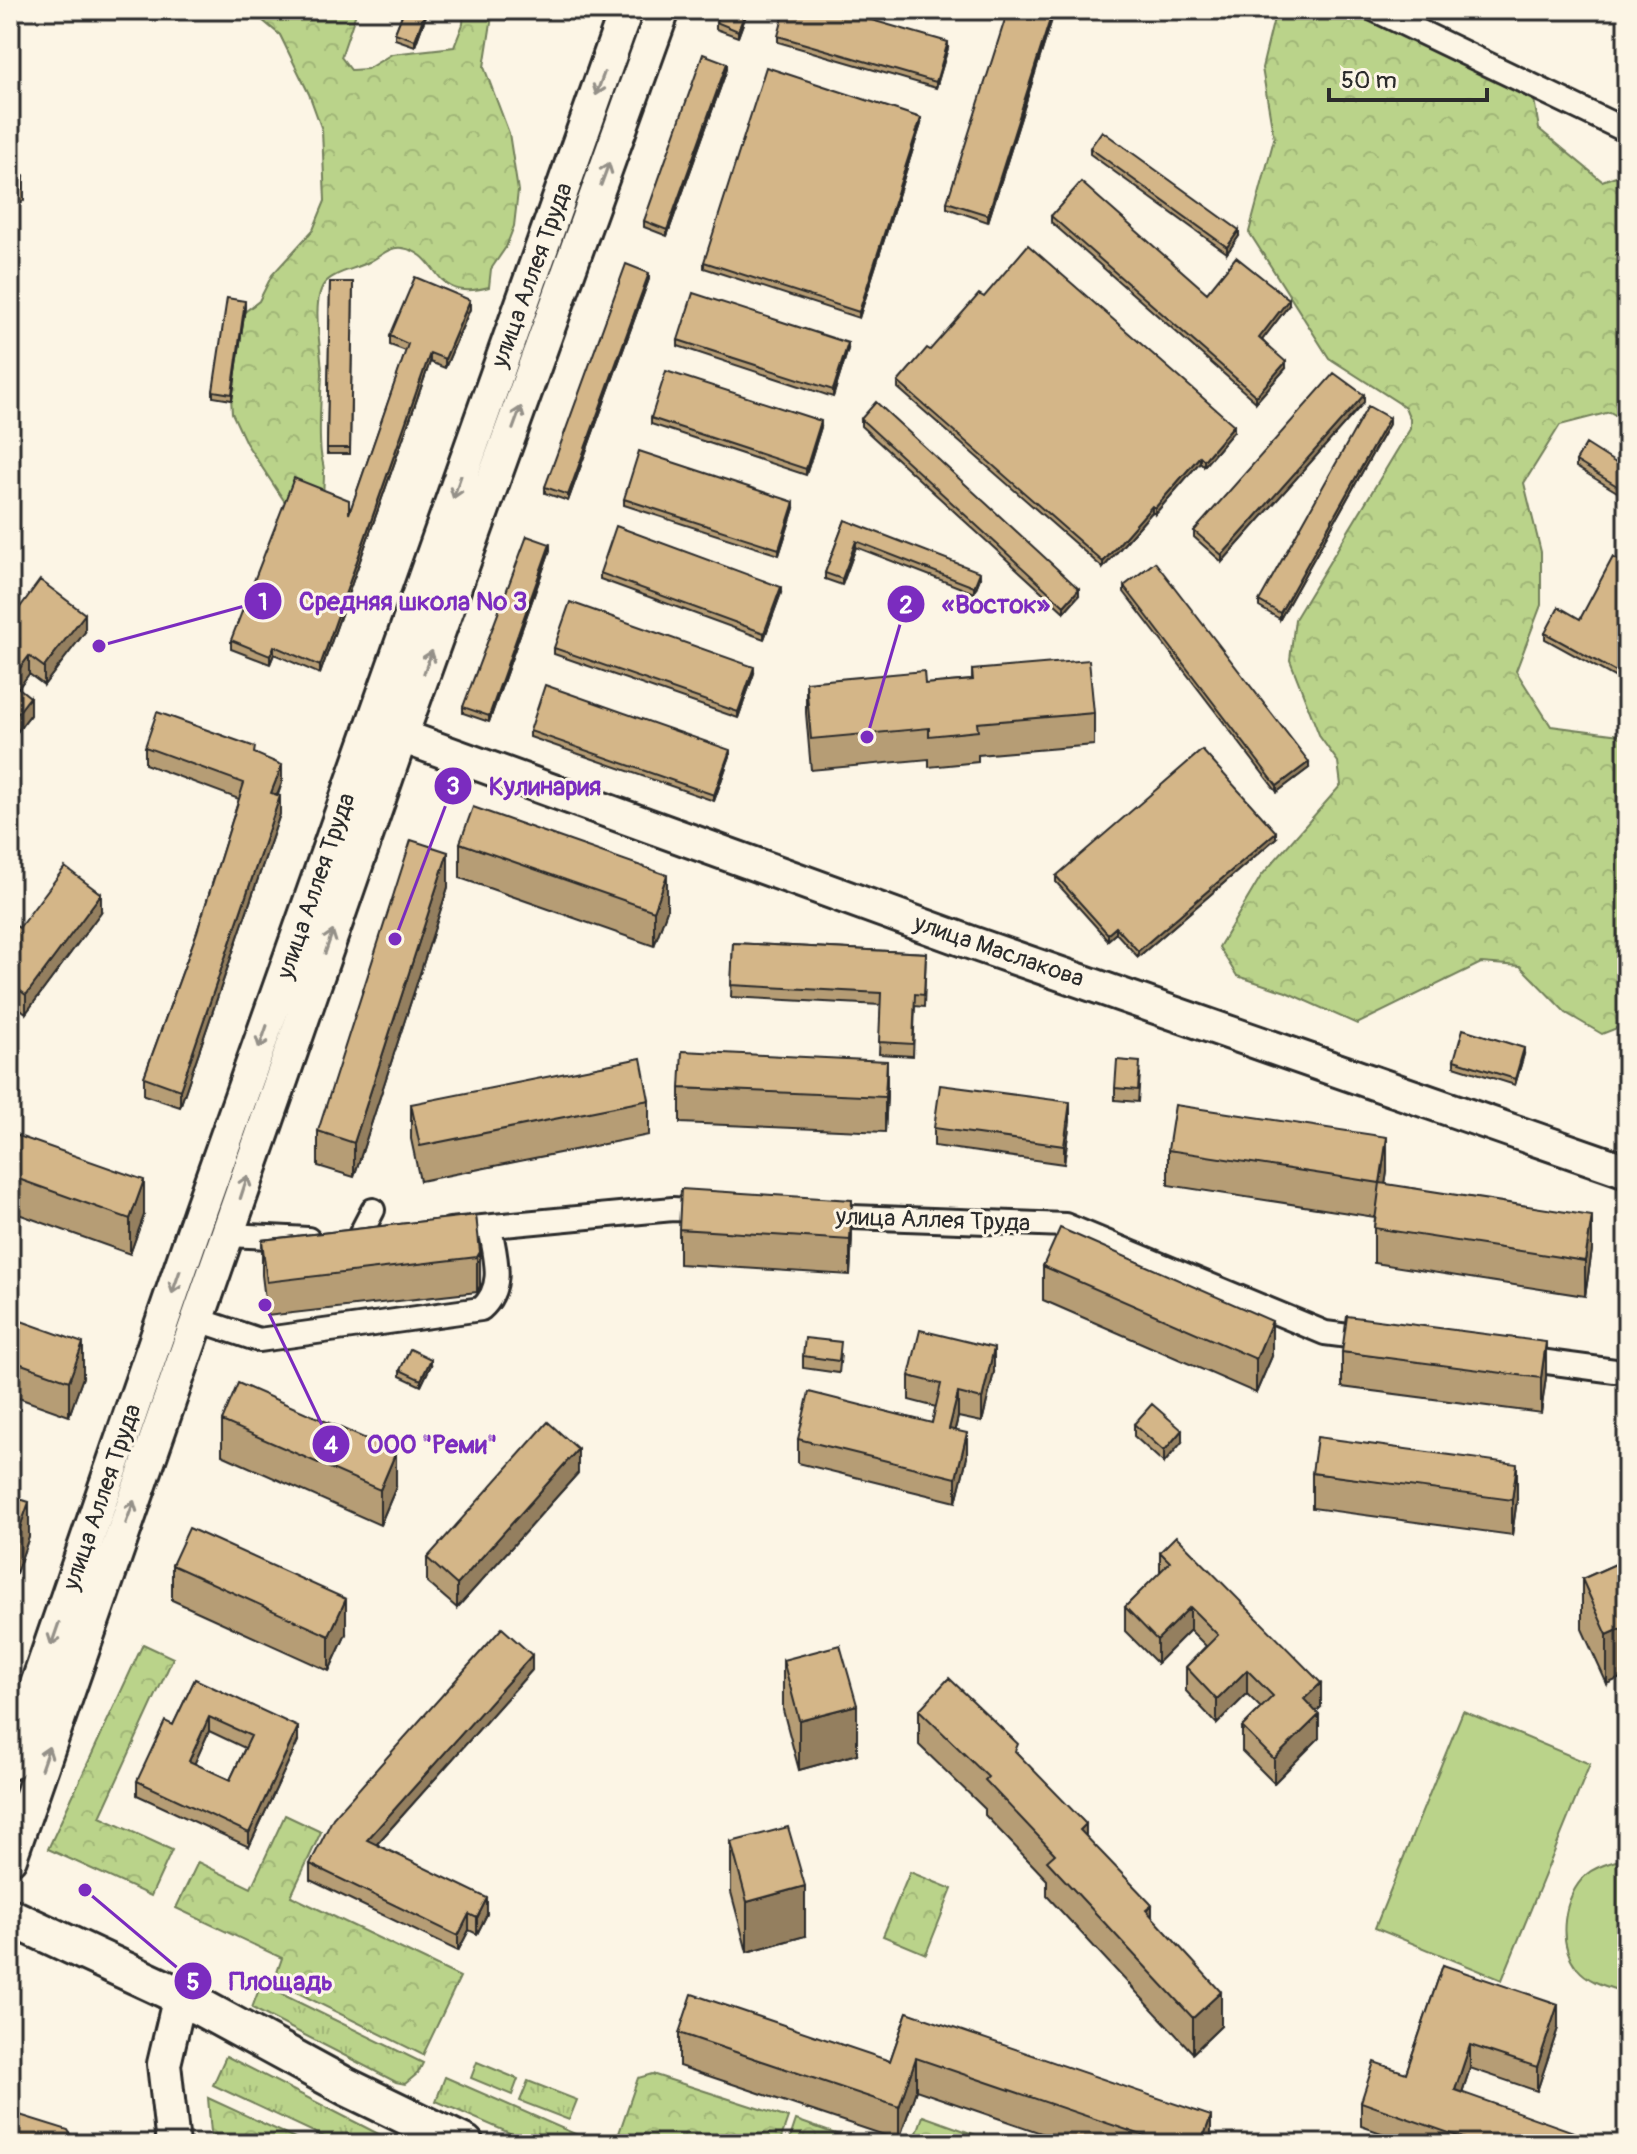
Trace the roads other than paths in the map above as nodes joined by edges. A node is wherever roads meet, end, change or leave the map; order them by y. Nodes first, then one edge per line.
1 (626, 10) edge
2 (663, 10) edge
3 (1375, 10) edge
4 (1627, 131) edge
5 (387, 731) junction
6 (1627, 1171) edge
7 (373, 1210) dead end
8 (736, 1212) edge
9 (799, 1215) edge
10 (490, 1227) junction
11 (432, 1231) edge
12 (228, 1235) junction
13 (389, 1235) edge
14 (344, 1237) junction
15 (199, 1320) junction
16 (1401, 1343) edge
17 (1493, 1355) edge
18 (1615, 1371) dead end
19 (10, 1763) edge
20 (10, 1858) edge
21 (10, 1917) edge
22 (180, 1996) junction
23 (173, 2144) edge
24 (465, 2144) edge

1 -> 5 street, улица Аллея Труда
5 -> 2 street, улица Аллея Труда
3 - 4 street
5 - 6 street, улица Маслакова
12 -> 5 street, улица Аллея Труда
5 -> 19 street, улица Аллея Труда
7 - 14 street
8 - 10 street
9 - 16 street, улица Аллея Труда
10 - 11 street
10 - 15 street
12 - 14 street
12 - 15 street, улица Аллея Труда
13 - 14 street
20 -> 15 street, улица Аллея Труда
17 - 18 street
21 - 22 main road
22 - 23 street
22 - 24 main road

